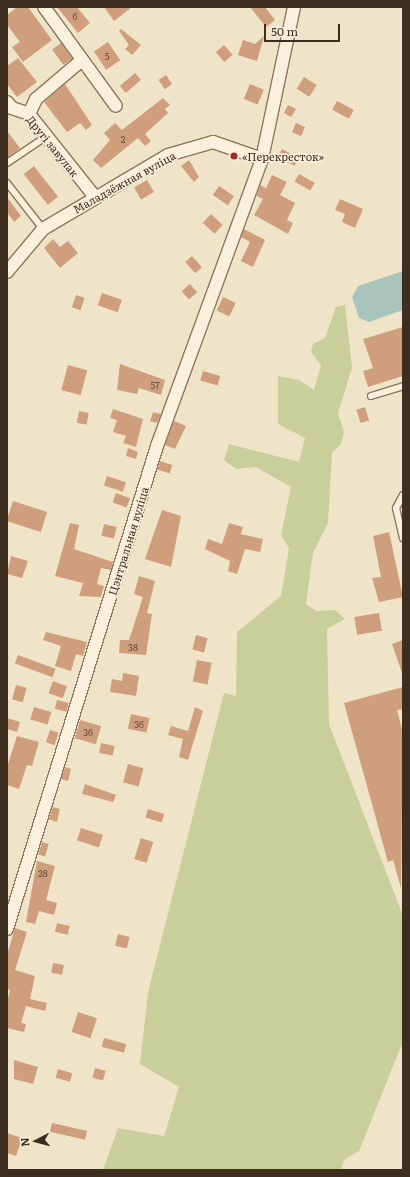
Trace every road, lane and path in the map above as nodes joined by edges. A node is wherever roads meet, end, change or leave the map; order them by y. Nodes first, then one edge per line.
1 (44, 7) edge
2 (294, 7) edge
3 (82, 60) junction
4 (7, 102) edge
5 (116, 106) dead end
6 (29, 114) junction
7 (44, 138) junction
8 (262, 159) junction
9 (7, 163) edge
10 (7, 183) edge
11 (95, 196) junction
12 (43, 229) junction
13 (7, 272) edge
14 (403, 386) edge
15 (371, 396) dead end
16 (403, 495) edge
17 (403, 538) edge
18 (7, 929) edge

1 - 3 street
2 - 8 street, Цэнтральная вуліца
3 - 5 street
3 - 6 street
4 - 6 street, Другі завулак
6 - 7 street, Другі завулак
7 - 9 lane
7 - 11 street, Другі завулак
8 - 11 street, Маладзёжная вуліца
8 - 18 street, Цэнтральная вуліца
10 - 12 lane
11 - 12 street, Маладзёжная вуліца
12 - 13 street, Маладзёжная вуліца
14 - 15 lane
16 - 17 lane

